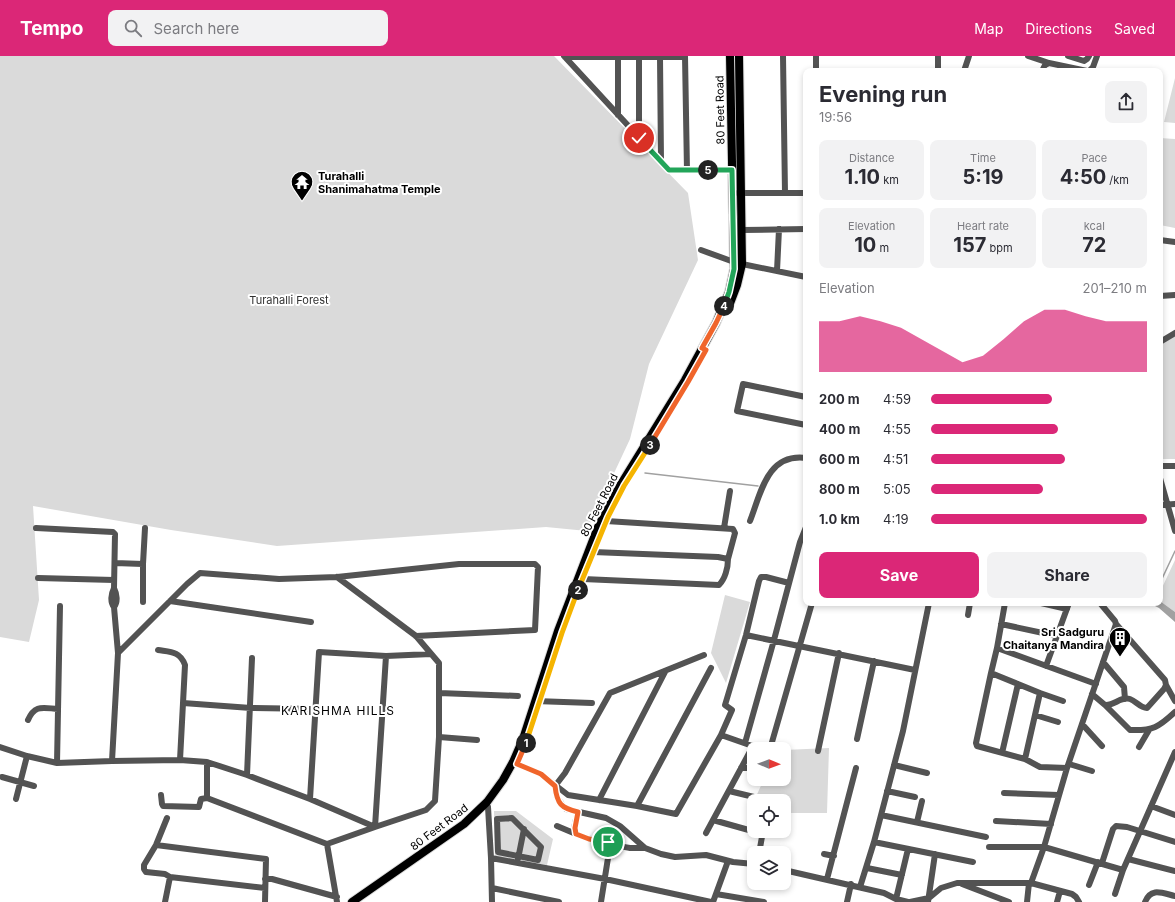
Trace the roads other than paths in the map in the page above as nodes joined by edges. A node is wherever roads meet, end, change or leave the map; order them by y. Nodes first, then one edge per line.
1 (685, 56) edge
2 (730, 56) edge
3 (739, 56) edge
4 (783, 56) edge
5 (816, 56) edge
6 (938, 56) edge
7 (969, 56) edge
8 (1028, 56) edge
9 (1068, 56) edge
10 (1089, 56) edge
11 (1097, 56) edge
12 (565, 57) edge
13 (618, 57) junction
14 (639, 57) junction
15 (660, 57) junction
16 (1049, 63) junction
17 (816, 68) edge
18 (938, 68) edge
19 (967, 68) edge
20 (1044, 68) edge
21 (1073, 68) edge
22 (1092, 68) edge
23 (618, 115) junction
24 (639, 138) junction
25 (661, 162) junction
26 (732, 170) junction
27 (687, 171) junction
28 (732, 193) junction
29 (741, 193) junction
30 (785, 193) junction
31 (803, 193) edge
32 (779, 229) junction
33 (803, 229) edge
34 (742, 230) junction
35 (1163, 240) edge
36 (1175, 242) edge
37 (701, 250) dead end
38 (738, 263) junction
39 (777, 271) junction
40 (803, 276) edge
41 (1175, 295) edge
42 (1163, 296) edge
43 (1175, 333) edge
44 (1163, 340) edge
45 (704, 349) junction
46 (803, 396) edge
47 (803, 424) edge
48 (803, 458) edge
49 (1163, 466) edge
50 (1175, 466) edge
51 (1163, 489) edge
52 (730, 491) dead end
53 (1167, 504) junction
54 (1175, 504) edge
55 (1163, 505) edge
56 (606, 521) junction
57 (750, 521) dead end
58 (36, 528) dead end
59 (145, 528) dead end
60 (724, 528) junction
61 (1175, 531) edge
62 (803, 543) edge
63 (593, 552) junction
64 (728, 559) junction
65 (115, 563) junction
66 (143, 564) junction
67 (337, 577) junction
68 (38, 578) dead end
69 (582, 579) junction
70 (114, 580) junction
71 (789, 583) junction
72 (170, 601) junction
73 (142, 602) dead end
74 (60, 606) dead end
75 (811, 606) edge
76 (927, 606) edge
77 (970, 606) edge
78 (1004, 606) edge
79 (1068, 606) edge
80 (1102, 606) edge
81 (968, 615) dead end
82 (311, 622) dead end
83 (1001, 624) junction
84 (1116, 624) junction
85 (746, 635) junction
86 (416, 636) junction
87 (1057, 636) junction
88 (774, 640) junction
89 (800, 646) junction
90 (997, 648) junction
91 (158, 650) dead end
92 (118, 653) junction
93 (839, 653) junction
94 (431, 654) junction
95 (704, 655) dead end
96 (386, 656) junction
97 (252, 658) dead end
98 (874, 661) junction
99 (1103, 662) junction
100 (1046, 666) junction
101 (711, 668) dead end
102 (915, 670) junction
103 (665, 672) junction
104 (991, 673) junction
105 (1018, 684) junction
106 (1096, 684) junction
107 (1166, 685) junction
108 (1040, 693) junction
109 (439, 694) junction
110 (1092, 694) junction
111 (518, 696) dead end
112 (1125, 699) junction
113 (1063, 701) dead end
114 (1175, 701) edge
115 (537, 702) junction
116 (183, 703) junction
117 (592, 703) dead end
118 (1105, 705) junction
119 (251, 708) junction
120 (58, 709) junction
121 (316, 709) junction
122 (1175, 712) edge
123 (1035, 715) junction
124 (28, 720) dead end
125 (1058, 722) dead end
126 (1082, 724) junction
127 (1149, 730) junction
128 (721, 735) junction
129 (439, 737) junction
130 (857, 739) dead end
131 (477, 740) dead end
132 (772, 742) edge
133 (745, 743) joint
134 (1102, 746) dead end
135 (0, 747) edge
136 (1139, 748) dead end
137 (818, 751) dead end
138 (1175, 752) edge
139 (1002, 753) junction
140 (27, 756) junction
141 (747, 756) edge
142 (1025, 759) junction
143 (180, 760) junction
144 (112, 761) junction
145 (207, 762) junction
146 (57, 763) junction
147 (515, 763) junction
148 (894, 765) junction
149 (1068, 766) junction
150 (741, 768) junction
151 (747, 768) edge
152 (856, 768) dead end
153 (1092, 771) dead end
154 (927, 773) dead end
155 (247, 775) junction
156 (2, 777) dead end
157 (20, 781) junction
158 (34, 786) dead end
159 (555, 786) junction
160 (729, 790) junction
161 (887, 791) junction
162 (1004, 792) dead end
163 (161, 795) dead end
164 (747, 795) edge
165 (1060, 795) junction
166 (915, 797) dead end
167 (207, 798) junction
168 (16, 799) dead end
169 (310, 799) junction
170 (599, 800) junction
171 (922, 801) dead end
172 (637, 806) junction
173 (1151, 806) junction
174 (488, 807) junction
175 (578, 812) junction
176 (881, 815) junction
177 (1175, 815) edge
178 (167, 818) dead end
179 (713, 820) junction
180 (996, 821) dead end
181 (917, 822) junction
182 (1051, 824) junction
183 (557, 826) dead end
184 (375, 827) junction
185 (747, 828) edge
186 (524, 830) junction
187 (1140, 832) junction
188 (706, 833) dead end
189 (576, 834) junction
190 (986, 836) dead end
191 (874, 842) junction
192 (1175, 842) edge
193 (327, 844) junction
194 (156, 845) junction
195 (989, 847) dead end
196 (1044, 847) junction
197 (646, 848) junction
198 (908, 849) junction
199 (824, 854) dead end
200 (935, 854) junction
201 (834, 856) junction
202 (492, 858) junction
203 (608, 858) dead end
204 (518, 859) junction
205 (1128, 859) junction
206 (728, 861) junction
207 (973, 862) dead end
208 (1100, 862) junction
209 (747, 863) edge
210 (866, 868) junction
211 (1123, 870) junction
212 (791, 871) edge
213 (1175, 871) edge
214 (902, 875) junction
215 (170, 877) junction
216 (265, 879) junction
217 (605, 879) junction
218 (827, 879) junction
219 (957, 882) junction
220 (1030, 883) junction
221 (851, 884) junction
222 (1089, 885) dead end
223 (860, 887) junction
224 (265, 888) junction
225 (492, 888) junction
226 (1060, 891) junction
227 (716, 894) junction
228 (1115, 894) dead end
229 (1175, 896) edge
230 (896, 898) junction
231 (337, 899) edge
232 (928, 900) edge
233 (1080, 901) edge
234 (165, 902) edge
235 (265, 902) edge
236 (352, 902) edge
237 (359, 902) edge
238 (492, 902) edge
239 (559, 902) edge
240 (601, 902) edge
241 (712, 902) edge
242 (764, 902) edge
243 (846, 902) edge
244 (909, 902) edge
245 (1009, 902) edge
246 (1027, 902) edge
247 (1057, 902) edge
248 (1145, 902) edge

1 - 15 street
1 - 27 street
2 - 26 main road, 80 Feet Road
3 - 29 main road, 80 Feet Road
4 - 30 street
5 - 17 street
6 - 18 street
7 - 19 street
8 - 16 street
9 - 10 street
11 - 22 street
12 - 13 street
12 - 23 street
13 - 14 street
13 - 23 street
14 - 15 street
14 - 24 street
15 - 25 street
16 - 20 street
16 - 21 street
23 - 24 street
24 - 25 street
25 - 27 street
26 - 27 street
26 - 28 main road, 80 Feet Road
28 - 29 street
28 - 38 main road, 80 Feet Road
29 - 30 street
29 - 34 main road, 80 Feet Road
30 - 31 street
32 - 33 street
32 - 34 street
32 - 39 street
34 - 38 main road, 80 Feet Road
35 - 36 street
37 - 38 street
38 - 39 street
38 - 45 main road, 80 Feet Road
39 - 40 street
41 - 42 street
43 - 44 street
45 - 56 main road, 80 Feet Road
45 - 115 main road, 80 Feet Road
46 - 47 street
48 - 57 street
49 - 50 street
51 - 53 street
52 - 60 street
53 - 54 street
53 - 55 street
53 - 61 street
56 - 60 street
56 - 63 main road, 80 Feet Road
58 - 65 street
59 - 66 street
60 - 64 street
62 - 71 street
63 - 64 street
63 - 69 main road, 80 Feet Road
64 - 69 street
65 - 66 street
65 - 70 street
66 - 73 street
67 - 72 street
67 - 86 street
67 - 86 street
68 - 70 street
69 - 115 main road, 80 Feet Road
70 - 92 street
71 - 85 street
71 - 88 street
72 - 82 street
72 - 92 street
74 - 120 street
75 - 89 street
76 - 102 street
77 - 81 street
78 - 83 street
79 - 87 street
80 - 84 street
83 - 87 street
83 - 90 street
84 - 99 street
84 - 107 street
85 - 88 street
85 - 128 street
86 - 94 street
87 - 100 street
88 - 89 street
88 - 133 street
89 - 93 street
89 - 132 street
90 - 100 street
90 - 104 street
91 - 116 street
92 - 144 street
93 - 98 street
93 - 137 street
94 - 96 street
94 - 109 street
95 - 103 street
96 - 121 street
96 - 184 street
97 - 119 street
98 - 102 street
98 - 130 street
99 - 106 street
99 - 112 street
100 - 106 street
101 - 172 street
102 - 148 street
103 - 159 street
103 - 170 street
104 - 105 street
104 - 139 street
105 - 108 street
105 - 139 street
106 - 110 street
107 - 112 street
107 - 114 street
108 - 113 street
108 - 123 street
109 - 111 street
109 - 129 street
110 - 118 street
110 - 126 street
112 - 118 street
115 - 117 street
115 - 147 main road, 80 Feet Road
116 - 119 street
116 - 143 street
118 - 127 street
119 - 121 street
119 - 155 street
120 - 124 street
120 - 146 street
121 - 169 street
122 - 127 street
123 - 125 street
123 - 142 street
126 - 134 street
126 - 149 street
127 - 136 street
128 - 133 street
128 - 172 street
129 - 131 street
129 - 184 street
135 - 140 street
138 - 173 street
139 - 142 street
140 - 146 street
140 - 157 street
141 - 150 street
142 - 149 street
143 - 144 street
143 - 145 street
144 - 146 street
145 - 155 street
145 - 167 street
147 - 159 street
147 - 174 main road, 80 Feet Road
147 - 236 main road, 80 Feet Road
148 - 154 street
148 - 161 street
149 - 153 street
149 - 165 street
150 - 151 street
150 - 160 street
152 - 201 street
155 - 169 street
156 - 157 street
157 - 158 street
157 - 168 street
159 - 170 street
159 - 175 street
160 - 164 street
160 - 179 street
161 - 166 street
161 - 176 street
162 - 165 street
163 - 167 street
165 - 182 street
167 - 193 street
169 - 184 street
170 - 172 street
171 - 181 street
173 - 177 street
173 - 187 street
174 - 202 street
174 - 237 main road, 80 Feet Road
175 - 189 street
175 - 197 street
176 - 181 street
176 - 191 street
178 - 194 street
179 - 185 street
179 - 188 street
180 - 182 street
181 - 190 street
182 - 196 street
183 - 189 street
184 - 193 street
186 - 204 street
186 - 204 street
186 - 204 street
187 - 192 street
187 - 205 street
187 - 208 street
189 - 197 street
191 - 198 street
191 - 210 street
193 - 231 street
194 - 215 street
194 - 216 street
195 - 196 street
196 - 208 street
196 - 220 street
197 - 206 street
198 - 200 street
198 - 214 street
199 - 201 street
200 - 207 street
200 - 232 street
201 - 218 street
202 - 204 street
202 - 225 street
203 - 217 street
204 - 217 street
205 - 211 street
205 - 213 street
206 - 209 street
206 - 227 street
208 - 211 street
208 - 222 street
210 - 214 street
210 - 223 street
211 - 228 street
212 - 218 street
214 - 230 street
215 - 224 street
215 - 234 street
216 - 224 street
216 - 231 street
217 - 240 street
217 - 241 street
218 - 221 street
219 - 220 street
219 - 232 street
219 - 245 street
220 - 226 street
220 - 246 street
221 - 223 street
221 - 243 street
223 - 230 street
224 - 235 street
225 - 238 street
225 - 239 street
226 - 233 street
226 - 247 street
227 - 241 street
227 - 242 street
229 - 248 street
230 - 244 street
232 - 244 street

